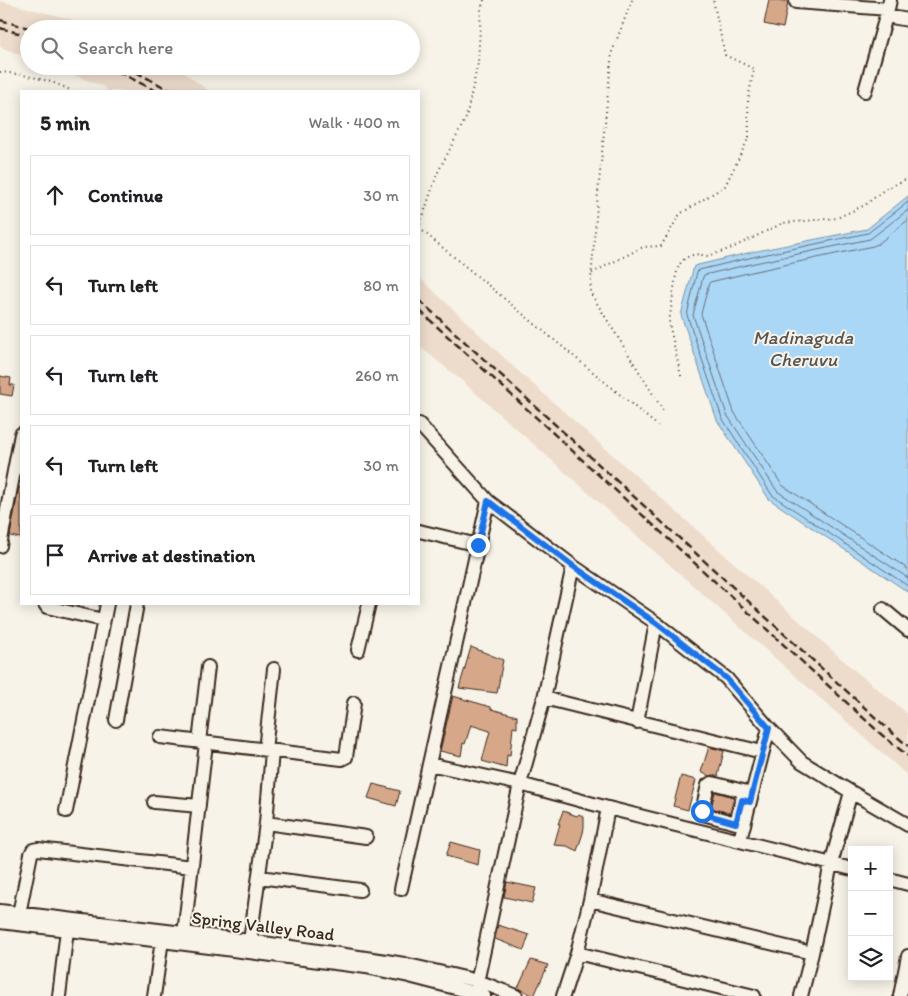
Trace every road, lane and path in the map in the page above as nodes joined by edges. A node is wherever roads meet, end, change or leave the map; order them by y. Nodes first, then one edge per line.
1 (484, 0) edge
2 (632, 0) edge
3 (713, 0) edge
4 (796, 2) dead end
5 (888, 8) edge
6 (908, 20) edge
7 (0, 72) edge
8 (20, 74) edge
9 (24, 75) edge
10 (70, 90) edge
11 (866, 91) dead end
12 (908, 178) edge
13 (420, 225) edge
14 (420, 229) edge
15 (591, 273) junction
16 (681, 376) dead end
17 (664, 412) dead end
18 (420, 426) edge
19 (658, 426) dead end
20 (20, 439) edge
21 (488, 501) junction
22 (420, 532) edge
23 (0, 542) edge
24 (478, 545) junction
25 (573, 566) junction
26 (46, 605) edge
27 (107, 605) edge
28 (137, 605) edge
29 (369, 605) edge
30 (883, 609) dead end
31 (103, 620) junction
32 (656, 623) junction
33 (908, 630) edge
34 (358, 650) dead end
35 (208, 667) dead end
36 (274, 669) dead end
37 (544, 698) junction
38 (354, 703) dead end
39 (116, 720) dead end
40 (637, 722) junction
41 (769, 728) junction
42 (160, 737) dead end
43 (203, 742) junction
44 (269, 750) junction
45 (762, 752) junction
46 (429, 764) junction
47 (520, 784) junction
48 (850, 792) junction
49 (746, 801) junction
50 (154, 802) dead end
51 (199, 806) junction
52 (608, 808) junction
53 (66, 811) dead end
54 (266, 823) junction
55 (736, 823) junction
56 (908, 825) edge
57 (366, 837) dead end
58 (737, 839) junction
59 (831, 864) junction
60 (192, 867) junction
61 (848, 868) edge
62 (259, 877) junction
63 (893, 880) edge
64 (908, 884) edge
65 (401, 889) dead end
66 (360, 890) dead end
67 (590, 900) junction
68 (0, 911) edge
69 (19, 914) junction
70 (0, 922) edge
71 (67, 930) junction
72 (184, 934) junction
73 (163, 936) junction
74 (250, 941) junction
75 (577, 952) junction
76 (812, 953) junction
77 (908, 956) edge
78 (479, 990) edge
79 (59, 996) edge
80 (154, 996) edge
81 (516, 996) edge
82 (563, 996) edge
83 (754, 996) edge
84 (801, 996) edge
85 (900, 996) edge

1 - 13 path
2 - 15 path
3 - 15 path
4 - 5 street
5 - 6 street
5 - 11 street
7 - 8 path
9 - 10 path
12 - 16 path
14 - 19 path
15 - 17 path
18 - 21 street
20 - 23 street
21 - 24 street
21 - 25 street
22 - 24 street
24 - 46 street
25 - 32 street
25 - 37 street
26 - 31 street
27 - 31 street
28 - 39 street
29 - 34 street
30 - 33 street
31 - 53 street
32 - 40 street
32 - 41 street
35 - 43 street
36 - 44 street
37 - 40 street
37 - 47 street
38 - 44 street
40 - 45 street
41 - 45 street
41 - 48 street
42 - 43 street
43 - 44 street
43 - 51 street
44 - 54 street
45 - 49 street
46 - 47 street
46 - 65 street
47 - 52 street
47 - 78 street
48 - 56 street
48 - 59 street
49 - 55 street
49 - 55 street
49 - 58 street
50 - 51 street
51 - 60 street
52 - 58 street
52 - 67 street
54 - 57 street
54 - 62 street
55 - 58 street
58 - 59 street
59 - 61 street
59 - 76 street
60 - 69 street
60 - 72 street
62 - 66 street
62 - 74 street
63 - 64 street
67 - 75 street
67 - 76 street
68 - 69 street, Spring Valley Road
69 - 73 street, Spring Valley Road
70 - 71 street, Spring Valley Road
71 - 73 street, Spring Valley Road
71 - 79 street
72 - 73 street, Spring Valley Road
72 - 74 street, Spring Valley Road
73 - 78 street, Spring Valley Road
73 - 80 street
74 - 78 street, Spring Valley Road
75 - 82 street
75 - 83 street
76 - 84 street
77 - 85 street
78 - 81 street, Spring Valley Road

